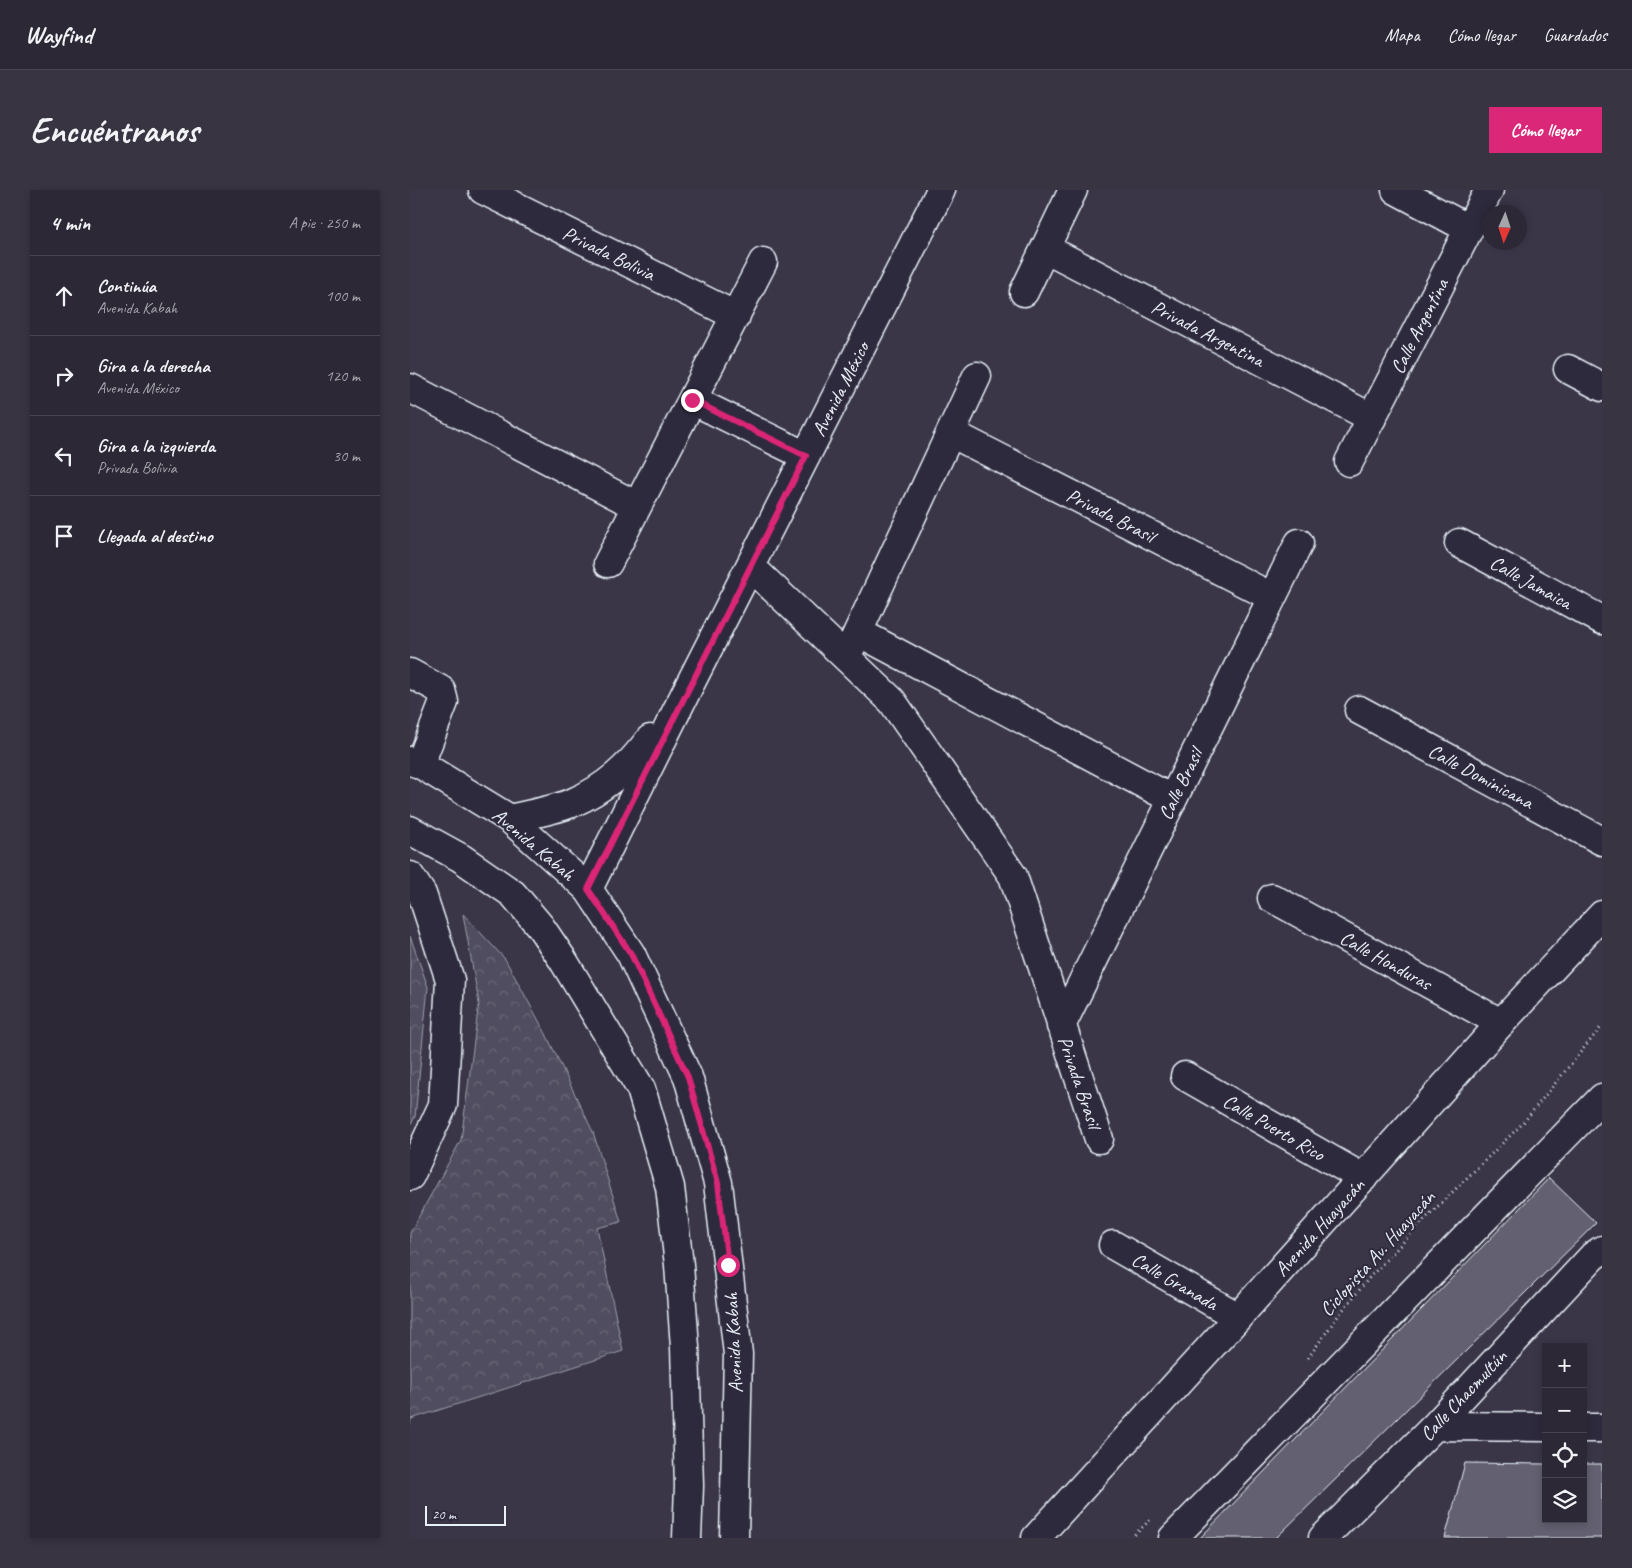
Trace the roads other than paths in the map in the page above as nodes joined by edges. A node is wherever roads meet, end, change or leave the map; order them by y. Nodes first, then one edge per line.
1 (483, 190) edge
2 (941, 190) edge
3 (1073, 190) edge
4 (1396, 190) edge
5 (1489, 190) edge
6 (1469, 229) junction
7 (1045, 248) junction
8 (764, 262) dead end
9 (1024, 292) dead end
10 (736, 316) junction
11 (1568, 369) dead end
12 (977, 376) dead end
13 (410, 388) edge
14 (1602, 388) edge
15 (692, 400) junction
16 (1372, 418) junction
17 (950, 433) junction
18 (806, 456) junction
19 (1349, 462) dead end
20 (637, 506) junction
21 (1459, 542) dead end
22 (1299, 543) dead end
23 (608, 563) dead end
24 (750, 566) junction
25 (1272, 597) junction
26 (1602, 620) edge
27 (858, 632) junction
28 (846, 658) junction
29 (410, 673) edge
30 (685, 694) junction
31 (1359, 710) dead end
32 (413, 761) edge
33 (1172, 800) junction
34 (510, 819) junction
35 (410, 830) edge
36 (1602, 841) edge
37 (410, 876) edge
38 (588, 889) junction
39 (1272, 898) dead end
40 (1602, 915) edge
41 (1500, 1023) junction
42 (1061, 1026) junction
43 (1185, 1076) dead end
44 (1602, 1098) edge
45 (1099, 1139) dead end
46 (410, 1176) edge
47 (1363, 1178) junction
48 (1112, 1246) dead end
49 (1602, 1250) edge
50 (1238, 1317) junction
51 (1435, 1426) junction
52 (1542, 1427) edge
53 (1587, 1428) edge
54 (1602, 1428) edge
55 (689, 1486) junction
56 (1067, 1505) junction
57 (687, 1538) edge
58 (704, 1538) edge
59 (734, 1538) edge
60 (1036, 1538) edge
61 (1059, 1538) edge
62 (1174, 1538) edge
63 (1323, 1538) edge

1 - 10 street, Privada Bolivia
2 - 18 street, Avenida México
3 - 7 street
4 - 6 street
5 - 6 street, Calle Argentina
6 - 16 street, Calle Argentina
7 - 9 street
7 - 16 street, Privada Argentina
8 - 10 street
10 - 15 street
11 - 14 street
12 - 17 street
13 - 20 street
15 - 18 street
15 - 20 street
16 - 19 street, Calle Argentina
17 - 25 street, Privada Brasil
17 - 27 street
18 - 24 street, Avenida México
20 - 23 street
21 - 26 street, Calle Jamaica
22 - 25 street, Calle Brasil
24 - 28 street, Privada Brasil
24 - 30 street, Avenida México
25 - 33 street, Calle Brasil
27 - 28 street
27 - 33 street
28 - 42 street, Privada Brasil
29 - 32 street
30 - 34 street, Avenida México
30 - 38 street, Avenida México
31 - 36 street, Calle Dominicana
32 - 34 street, Avenida Kabah
33 - 42 street, Calle Brasil
34 - 38 street, Avenida Kabah
35 - 55 street
37 - 46 street
38 - 59 street, Avenida Kabah
39 - 41 street, Calle Honduras
40 - 41 street, Avenida Huayacán
41 - 47 street, Avenida Huayacán
42 - 45 street, Privada Brasil
43 - 47 street, Calle Puerto Rico
44 - 62 street
47 - 50 street, Avenida Huayacán
48 - 50 street, Calle Granada
49 - 51 street, Calle Chacmultún
50 - 56 street, Avenida Huayacán
51 - 52 street
51 - 63 street, Calle Chacmultún
53 - 54 street
55 - 57 street
55 - 58 street
56 - 60 street, Avenida Huayacán
56 - 61 street

